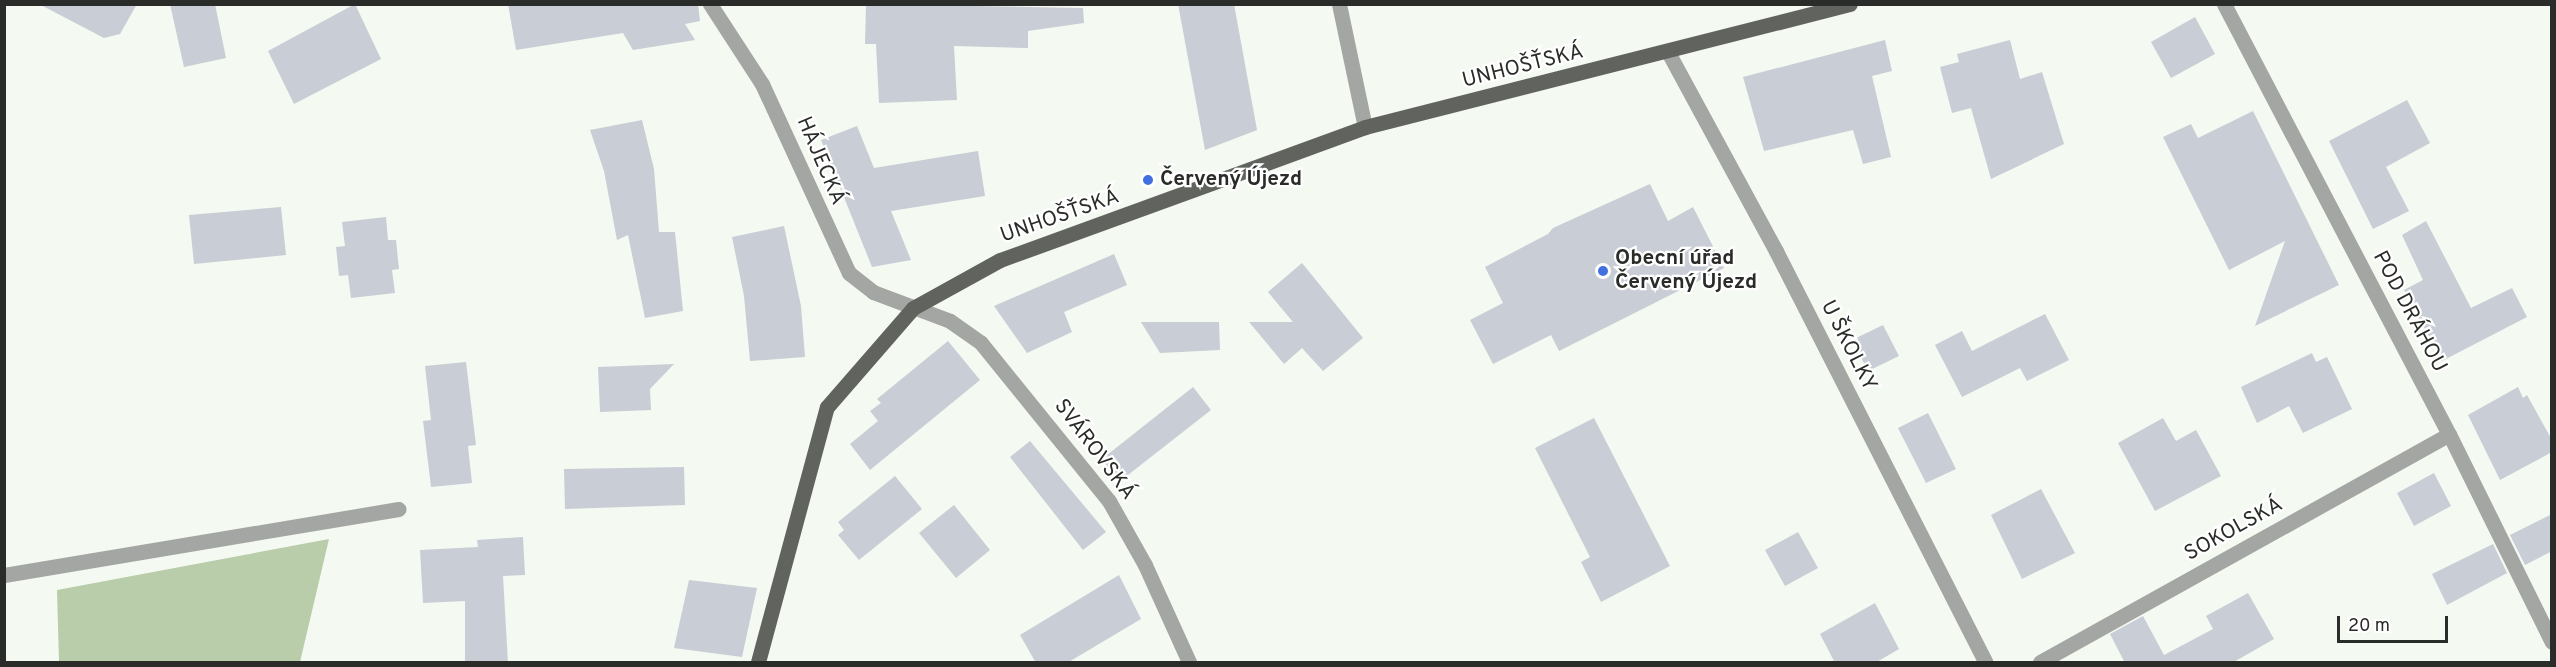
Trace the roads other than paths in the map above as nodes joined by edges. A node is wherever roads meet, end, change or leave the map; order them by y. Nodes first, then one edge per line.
1 (710, 4) edge
2 (1339, 4) edge
3 (1850, 4) edge
4 (2224, 4) edge
5 (1668, 52) junction
6 (1365, 128) junction
7 (913, 308) junction
8 (2449, 434) junction
9 (399, 509) dead end
10 (4, 574) edge
11 (2552, 642) edge
12 (758, 663) edge
13 (1189, 663) edge
14 (1985, 663) edge
15 (2040, 663) edge

1 - 7 street, HÁJECKÁ
2 - 6 street
3 - 5 main road, UNHOŠŤSKÁ
4 - 8 street, POD DRÁHOU
5 - 6 main road, UNHOŠŤSKÁ
5 - 14 street, U ŠKOLKY
6 - 7 main road, UNHOŠŤSKÁ
7 - 12 main road, UNHOŠŤSKÁ
7 - 13 street, SVÁROVSKÁ
8 - 11 street, POD DRÁHOU
8 - 15 street, SOKOLSKÁ
9 - 10 street

